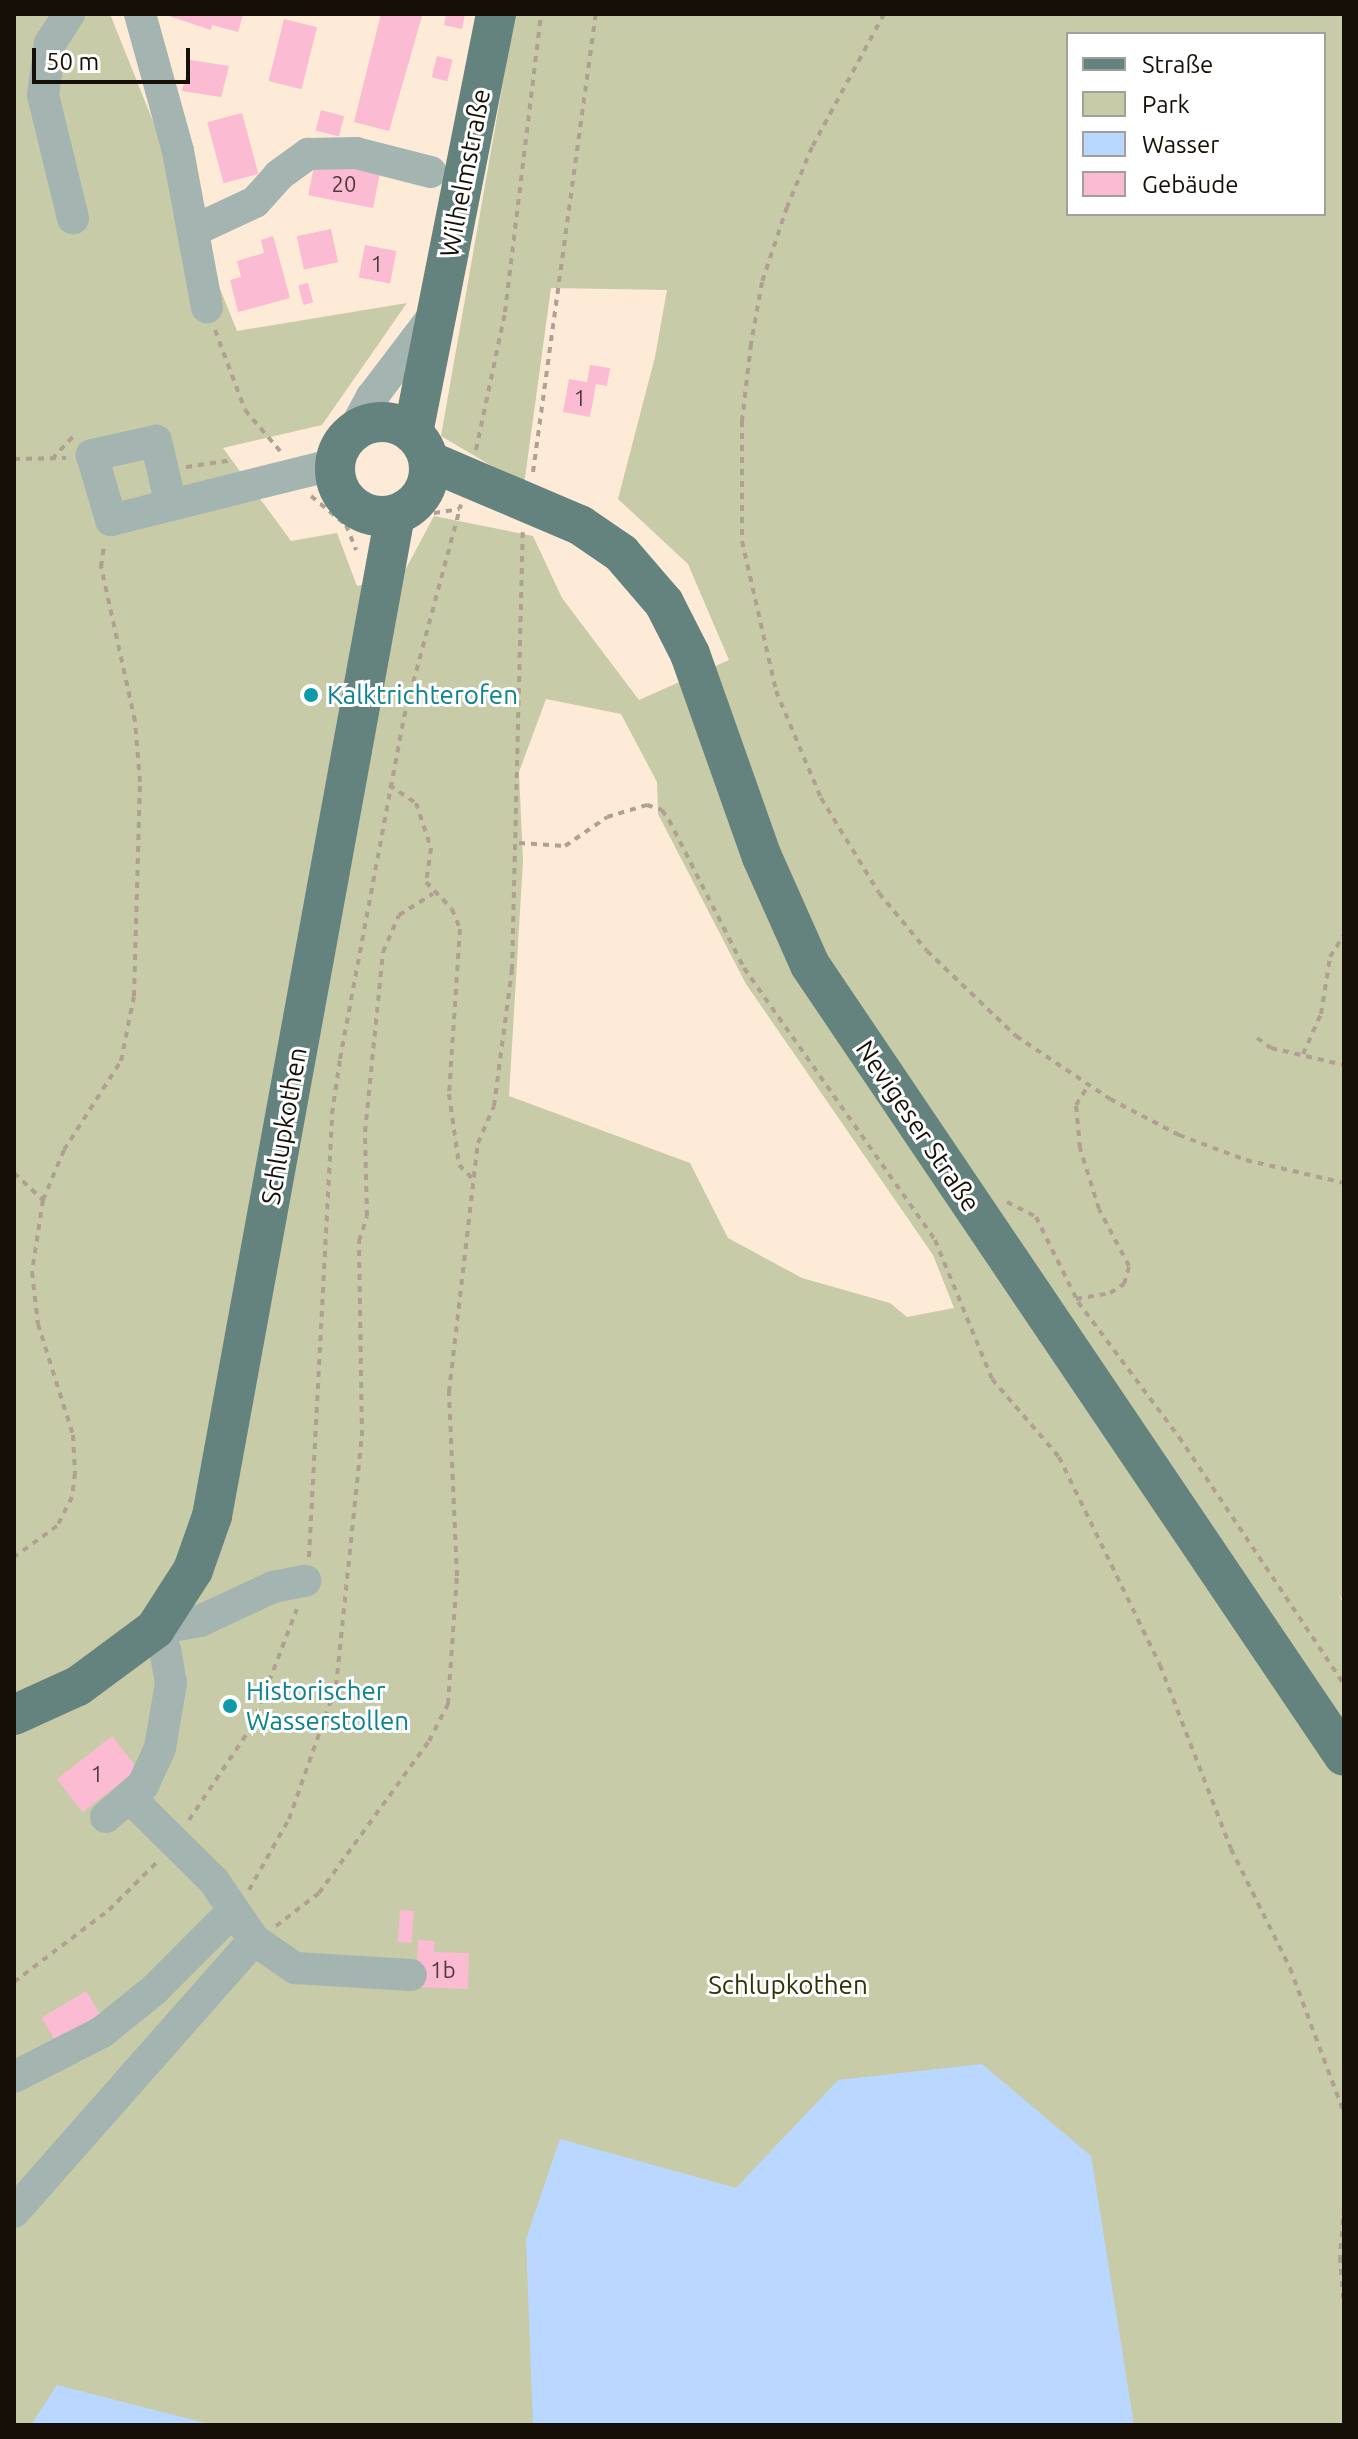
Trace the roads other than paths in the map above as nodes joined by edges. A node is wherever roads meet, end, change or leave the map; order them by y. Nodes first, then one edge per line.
1 (69, 14) edge
2 (140, 14) edge
3 (496, 14) edge
4 (431, 172) dead end
5 (73, 218) dead end
6 (195, 230) junction
7 (207, 307) road end
8 (437, 320) junction
9 (428, 483) junction
10 (170, 501) junction
11 (305, 1581) road end
12 (155, 1629) junction
13 (14, 1715) edge
14 (1344, 1756) edge
15 (233, 1911) junction
16 (254, 1940) junction
17 (411, 1975) dead end
18 (14, 2077) edge
19 (14, 2212) edge

1 - 5 street
2 - 6 street
3 - 8 main road, Wilhelmstraße
4 - 6 street
6 - 7 street
8 - 9 main road, Wilhelmstraße
8 - 9 street
9 - 10 street
9 - 12 main road, Schlupkothen
9 - 14 main road, Nevigeser Straße
10 - 10 street
11 - 12 street, Schlupkothen
12 - 13 main road, Schlupkothen
12 - 15 street
15 - 16 street
15 - 18 street
16 - 17 street
16 - 19 street

